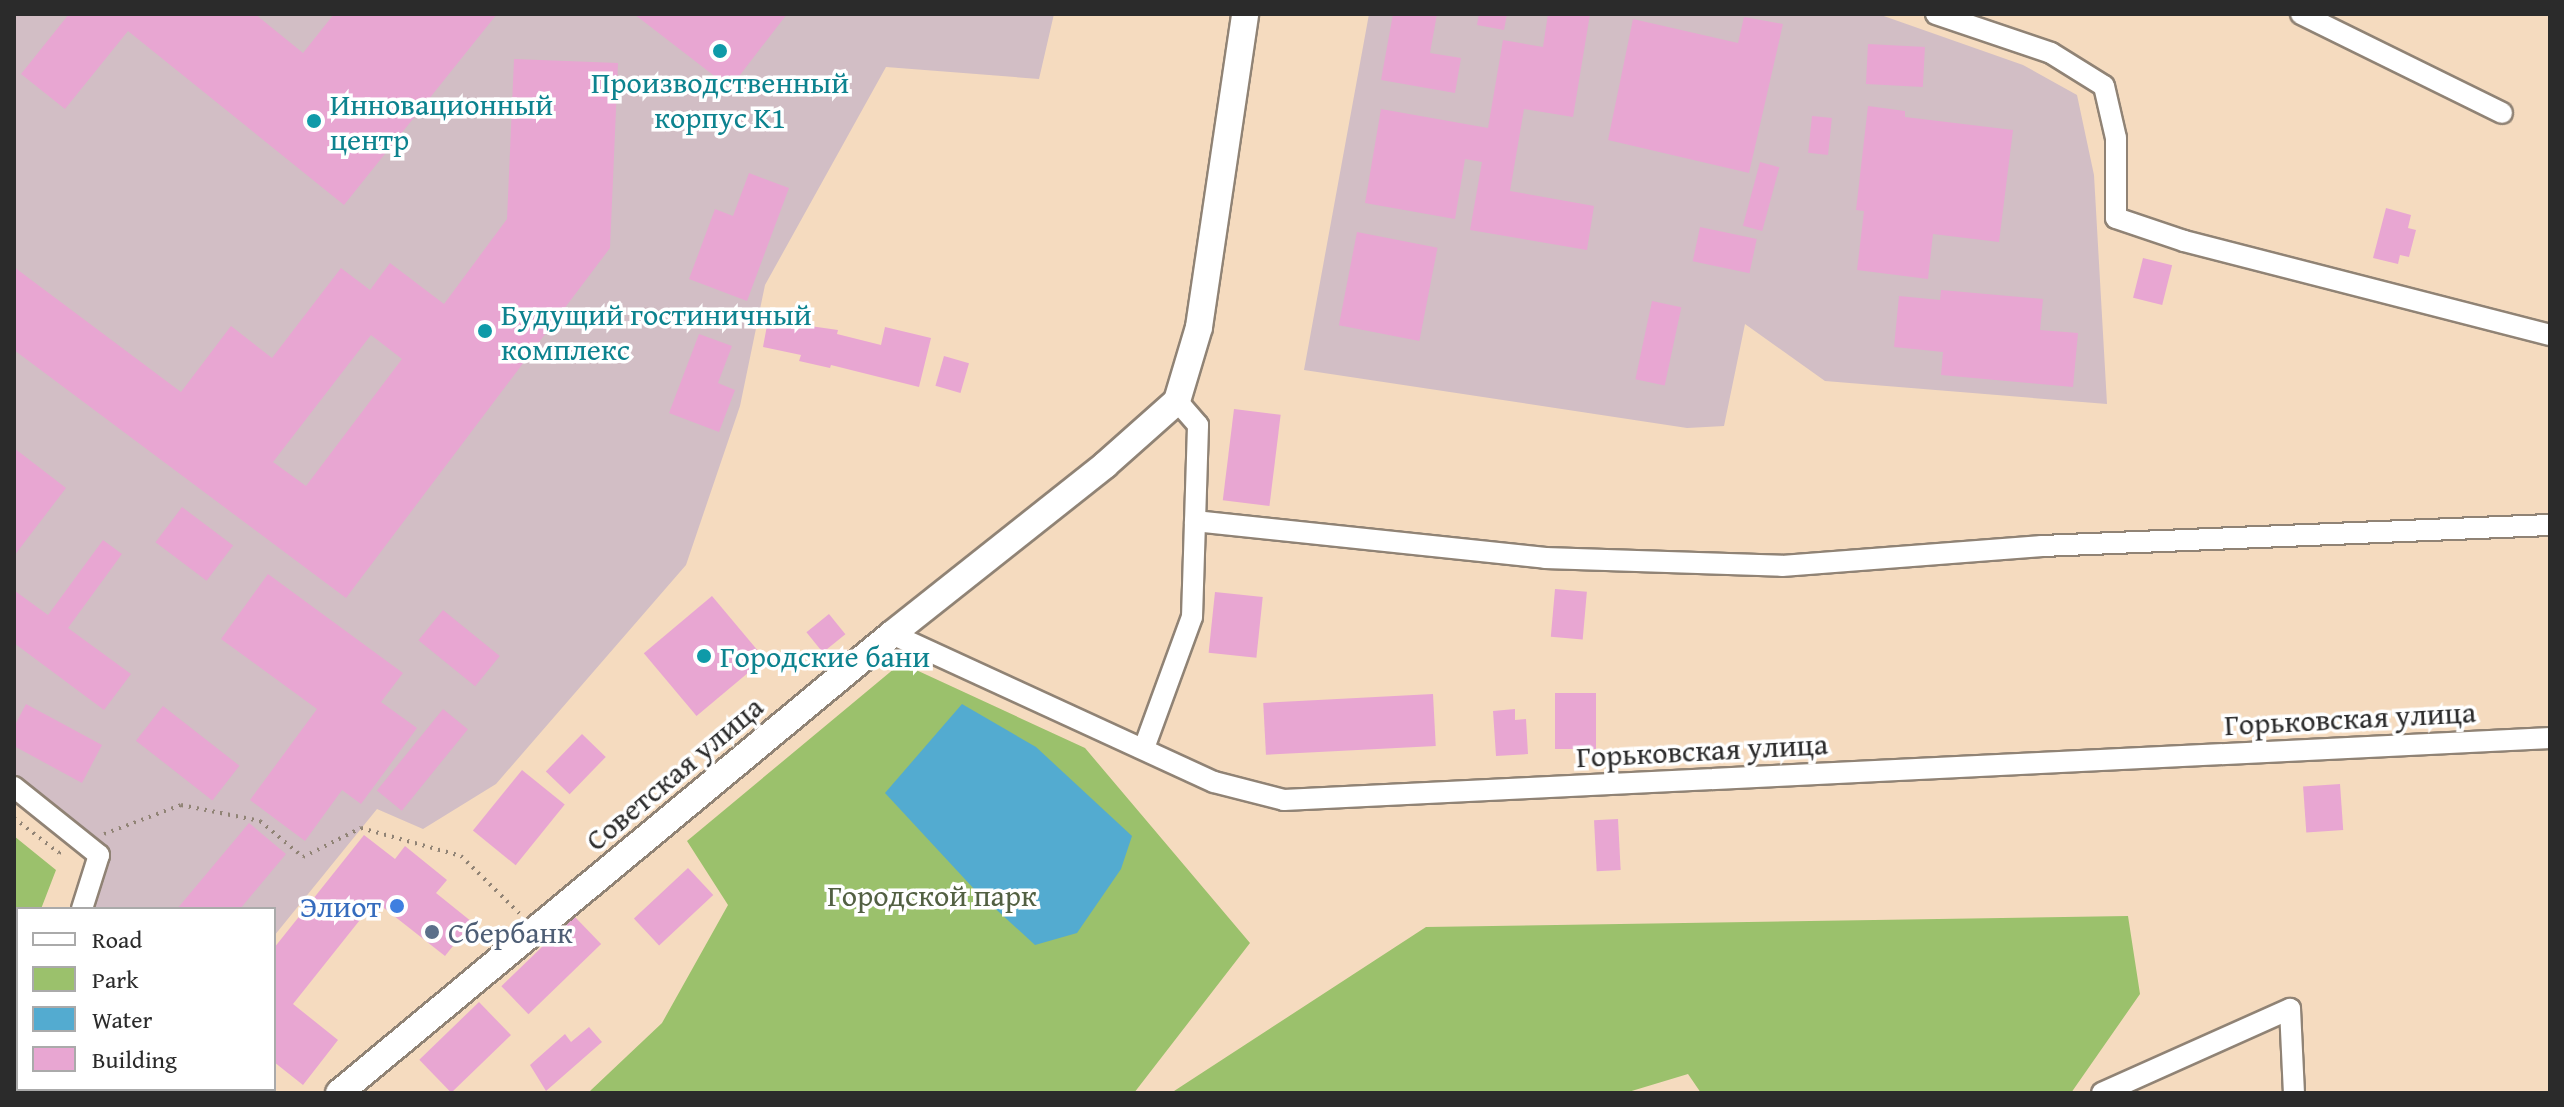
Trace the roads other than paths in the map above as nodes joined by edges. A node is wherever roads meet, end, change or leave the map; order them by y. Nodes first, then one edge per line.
1 (1245, 14) edge
2 (1936, 14) edge
3 (2301, 14) edge
4 (2502, 113) dead end
5 (2550, 335) edge
6 (1177, 401) junction
7 (1195, 521) junction
8 (2550, 525) edge
9 (892, 634) junction
10 (2550, 738) edge
11 (1144, 748) junction
12 (14, 787) edge
13 (83, 907) edge
14 (339, 1093) edge
15 (2102, 1093) edge
16 (2294, 1093) edge

1 - 6 main road
2 - 5 street
3 - 4 street
6 - 7 street
6 - 9 main road, Советская улица
7 - 8 street
7 - 11 street
9 - 11 street, Горьковская улица
9 - 14 main road, Советская улица
10 - 11 street, Горьковская улица
12 - 13 street
15 - 16 street

